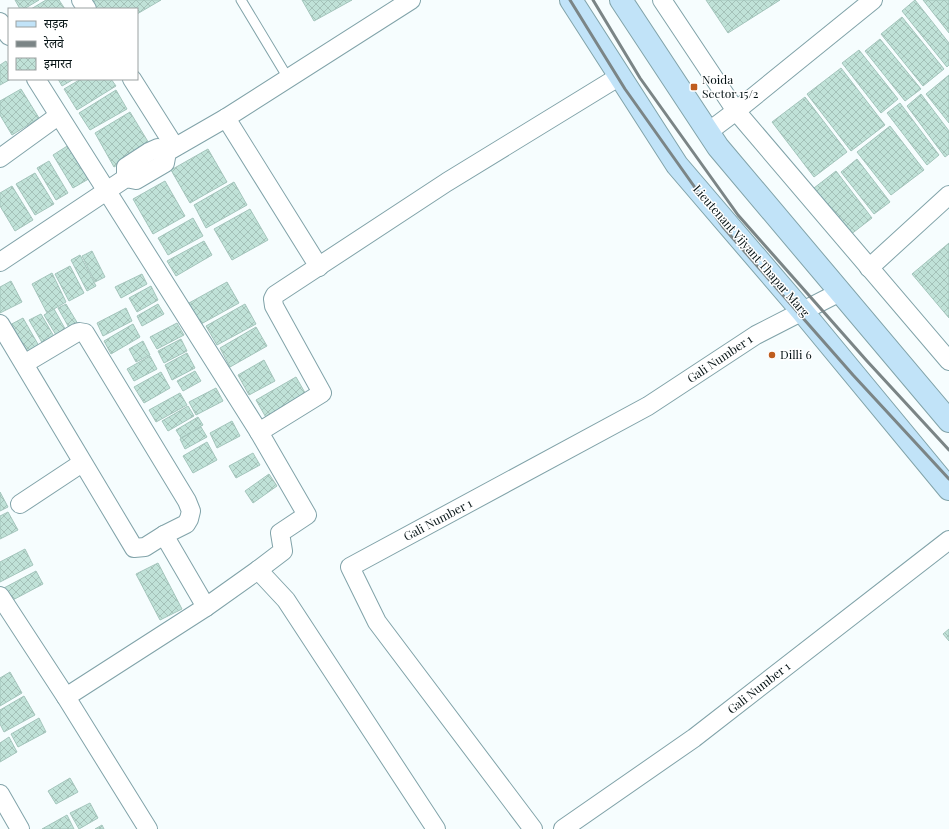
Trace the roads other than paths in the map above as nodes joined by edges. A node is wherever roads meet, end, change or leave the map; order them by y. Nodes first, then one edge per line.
1 (241, 0) edge
2 (411, 0) edge
3 (571, 0) edge
4 (621, 0) edge
5 (662, 0) edge
6 (873, 0) edge
7 (0, 22) edge
8 (8, 34) edge
9 (620, 76) junction
10 (288, 78) junction
11 (37, 80) edge
12 (133, 80) edge
13 (736, 111) junction
14 (58, 116) junction
15 (226, 118) junction
16 (708, 132) junction
17 (171, 150) junction
18 (0, 158) edge
19 (106, 191) junction
20 (949, 195) edge
21 (0, 262) edge
22 (319, 267) junction
23 (869, 268) junction
24 (840, 292) junction
25 (802, 311) junction
26 (0, 324) edge
27 (949, 361) edge
28 (24, 364) junction
29 (949, 420) edge
30 (259, 432) junction
31 (82, 463) junction
32 (949, 489) edge
33 (20, 504) dead end
34 (164, 535) junction
35 (949, 540) edge
36 (258, 570) junction
37 (0, 596) edge
38 (206, 607) junction
39 (66, 697) junction
40 (0, 794) edge
41 (20, 829) edge
42 (148, 829) edge
43 (436, 829) edge
44 (533, 829) edge
45 (563, 829) edge

1 - 10 lane
2 - 10 street
3 - 9 main road, Lieutenant Vijyant Thapar Marg
4 - 16 main road
5 - 13 street
6 - 13 street
7 - 8 street
9 - 22 street
9 - 25 main road, Lieutenant Vijyant Thapar Marg
10 - 15 street
11 - 14 street
12 - 17 street
13 - 16 street
13 - 23 street
14 - 18 street
14 - 19 street
15 - 17 street
15 - 22 street
16 - 24 main road
17 - 19 street
19 - 21 street
19 - 30 street
20 - 23 street
22 - 30 street
23 - 27 street
24 - 25 street
24 - 29 main road
25 - 32 main road, Lieutenant Vijyant Thapar Marg
25 - 44 street, Gali Number 1
26 - 28 street
28 - 31 street
28 - 34 street
30 - 36 street
31 - 33 street
31 - 34 street
34 - 38 street
35 - 45 street, Gali Number 1
36 - 38 street
36 - 43 street
37 - 39 street
38 - 39 street
39 - 42 street
40 - 41 street

